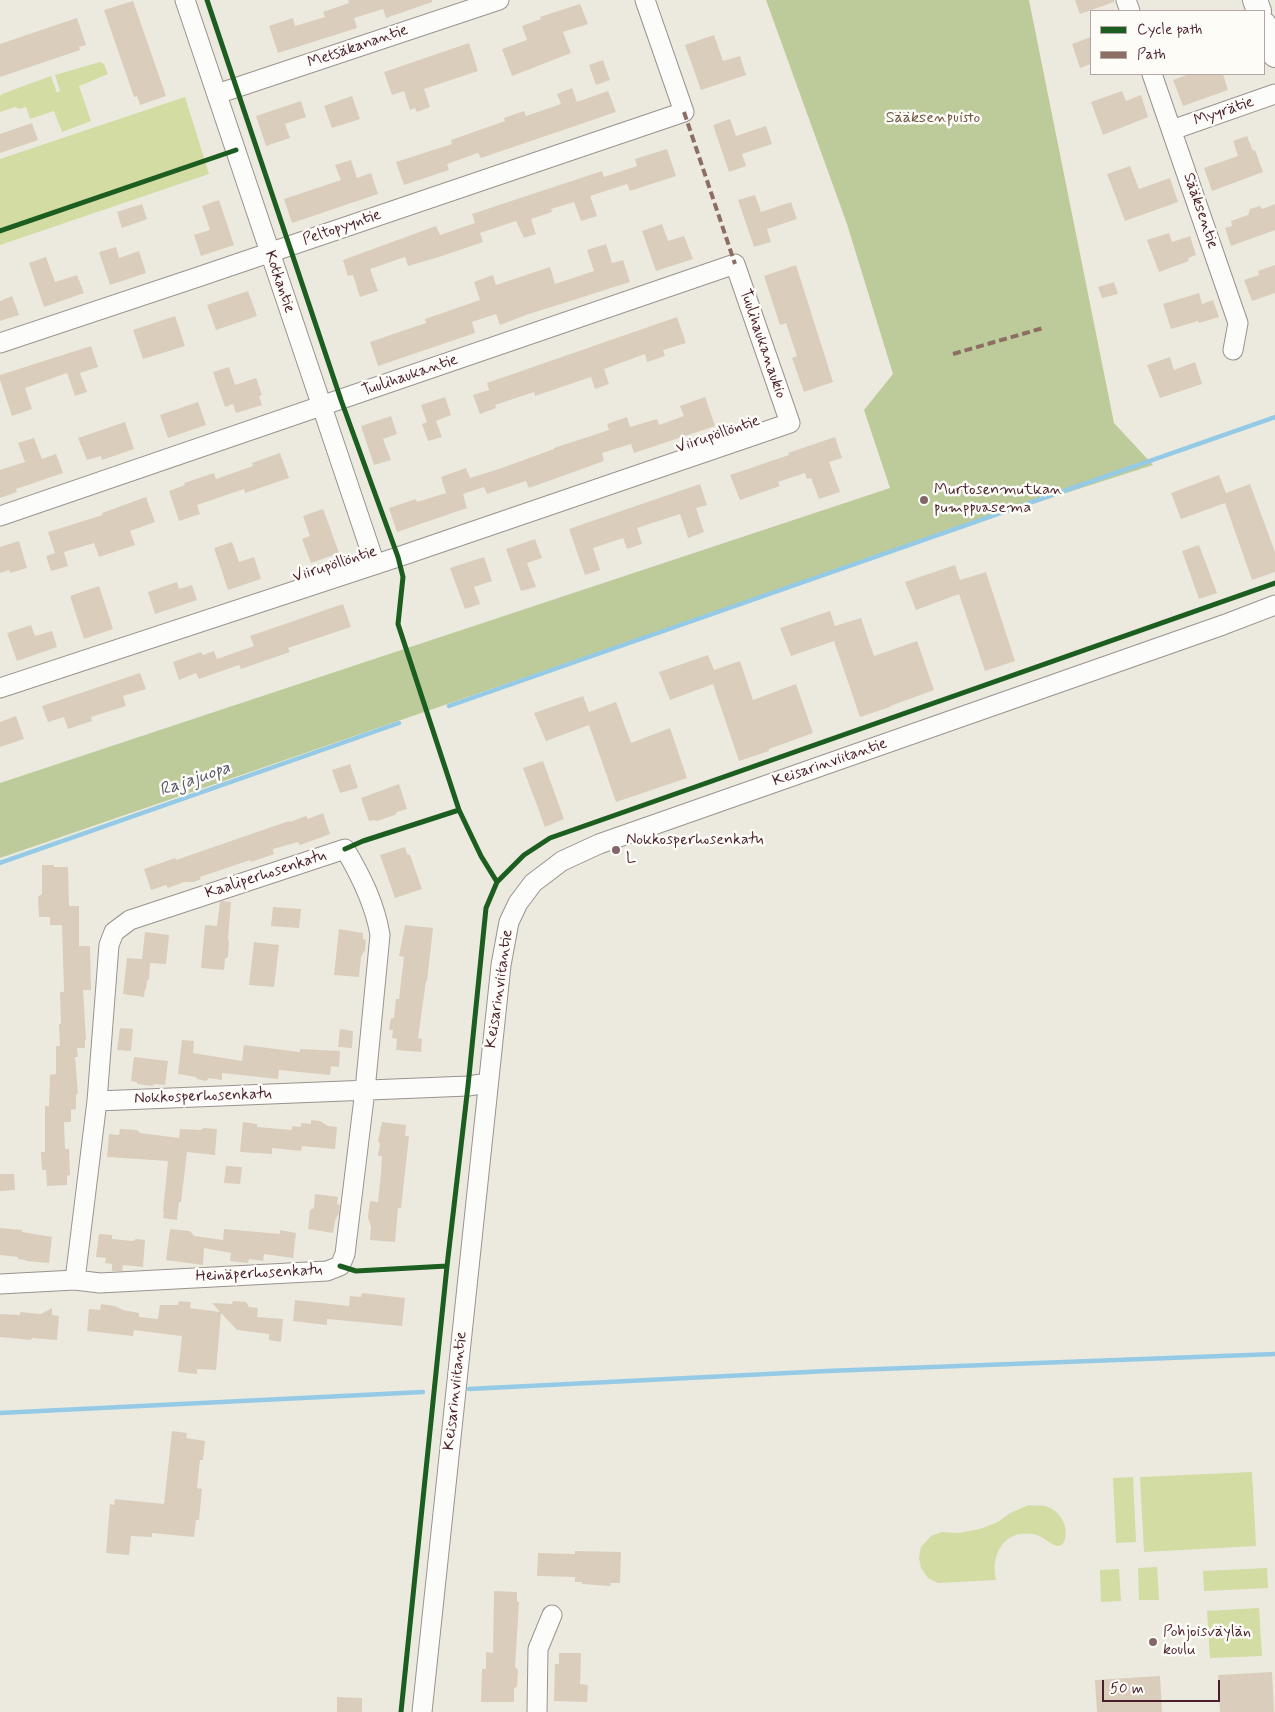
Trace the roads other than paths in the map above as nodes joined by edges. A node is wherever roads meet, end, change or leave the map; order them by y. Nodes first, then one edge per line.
1 (185, 0) edge
2 (499, 0) edge
3 (645, 0) edge
4 (1265, 27) edge
5 (1275, 55) edge
6 (1152, 75) edge
7 (217, 94) junction
8 (1275, 94) edge
9 (1172, 130) junction
10 (269, 253) junction
11 (734, 264) joint
12 (0, 343) edge
13 (1233, 350) dead end
14 (322, 406) junction
15 (790, 423) joint
16 (0, 516) edge
17 (375, 564) junction
18 (1275, 605) edge
19 (0, 688) edge
20 (488, 1083) junction
21 (364, 1090) junction
22 (97, 1102) junction
23 (76, 1280) junction
24 (0, 1284) edge
25 (552, 1615) dead end
26 (422, 1712) edge
27 (536, 1712) edge

1 - 7 street, Kotkantie
2 - 7 street, Metsäkanantie
3 - 10 street, Peltopyyntie
4 - 5 street
6 - 9 street, Sääksentie
7 - 10 street, Kotkantie
8 - 9 street, Myyrätie
9 - 13 street, Sääksentie
10 - 12 street, Peltopyyntie
10 - 14 street, Kotkantie
11 - 14 street, Tuulihaukantie
11 - 15 street, Tuulihaukanaukio
14 - 16 street, Tuulihaukantie
14 - 17 street, Kotkantie
15 - 17 street, Viirupöllöntie
17 - 19 street, Viirupöllöntie
18 - 20 street, Keisarinviitantie
20 - 21 street, Nokkosperhosenkatu
20 - 26 street, Keisarinviitantie
21 - 22 street, Nokkosperhosenkatu
21 - 22 street, Kaaliperhosenkatu
21 - 23 street, Heinäperhosenkatu
22 - 23 street
23 - 24 street, Heinäperhosenkatu
25 - 27 street

